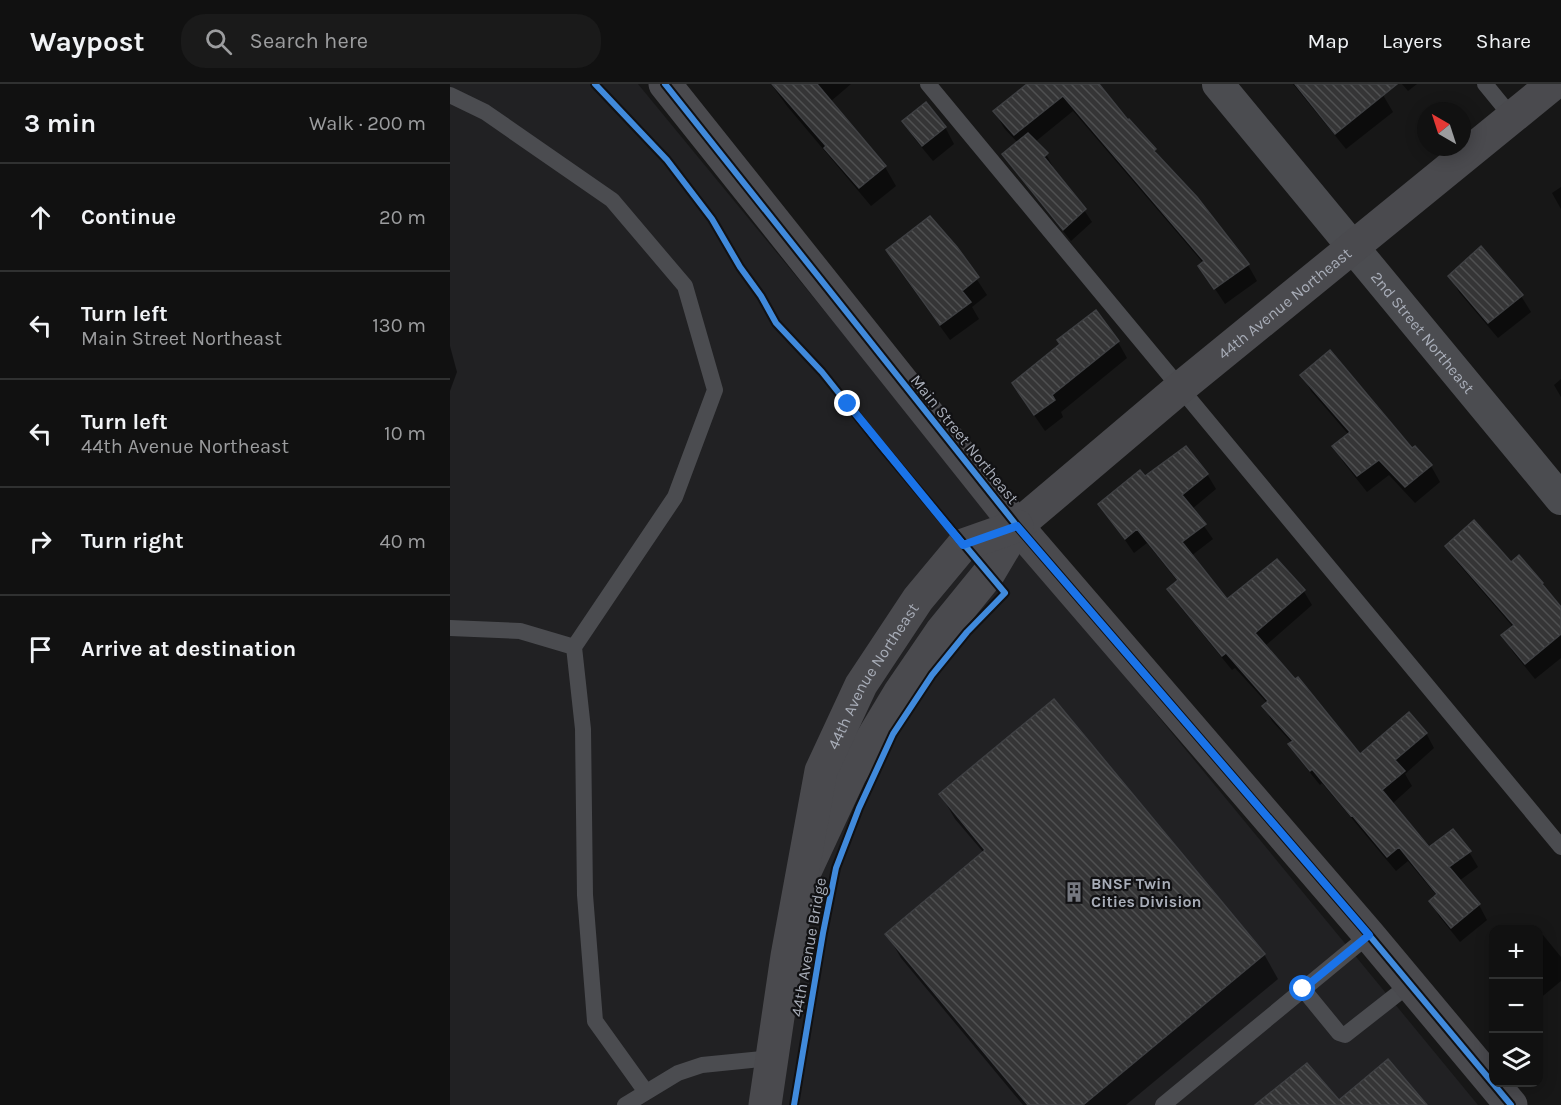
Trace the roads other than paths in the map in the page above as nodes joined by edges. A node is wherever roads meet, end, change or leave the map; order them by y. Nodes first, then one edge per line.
1 (665, 84) edge
2 (928, 84) edge
3 (1218, 84) edge
4 (1485, 84) edge
5 (1553, 84) edge
6 (450, 95) edge
7 (1512, 117) junction
8 (1353, 247) junction
9 (1180, 388) junction
10 (1561, 499) edge
11 (1017, 526) junction
12 (450, 628) edge
13 (574, 647) junction
14 (1561, 847) edge
15 (1369, 935) junction
16 (1410, 984) junction
17 (1303, 989) junction
18 (771, 1058) junction
19 (646, 1092) junction
20 (625, 1105) edge
21 (765, 1105) edge
22 (1163, 1105) edge
23 (1511, 1105) edge

1 - 11 street, Main Street Northeast
2 - 9 lane
3 - 8 street, 2nd Street Northeast
4 - 7 lane
5 - 7 street, 44th Avenue Northeast
6 - 13 lane
7 - 8 street, 44th Avenue Northeast
8 - 9 street, 44th Avenue Northeast
8 - 10 street, 2nd Street Northeast
9 - 11 street, 44th Avenue Northeast
9 - 14 lane
11 - 15 street, Main Street Northeast
11 - 18 street, 44th Avenue Northeast
12 - 13 lane
13 - 19 lane
15 - 16 street, Main Street Northeast
15 - 17 lane
16 - 17 lane
16 - 23 street, Main Street Northeast
17 - 22 lane
18 - 19 lane
18 - 21 street, 44th Avenue Northeast
19 - 20 lane

